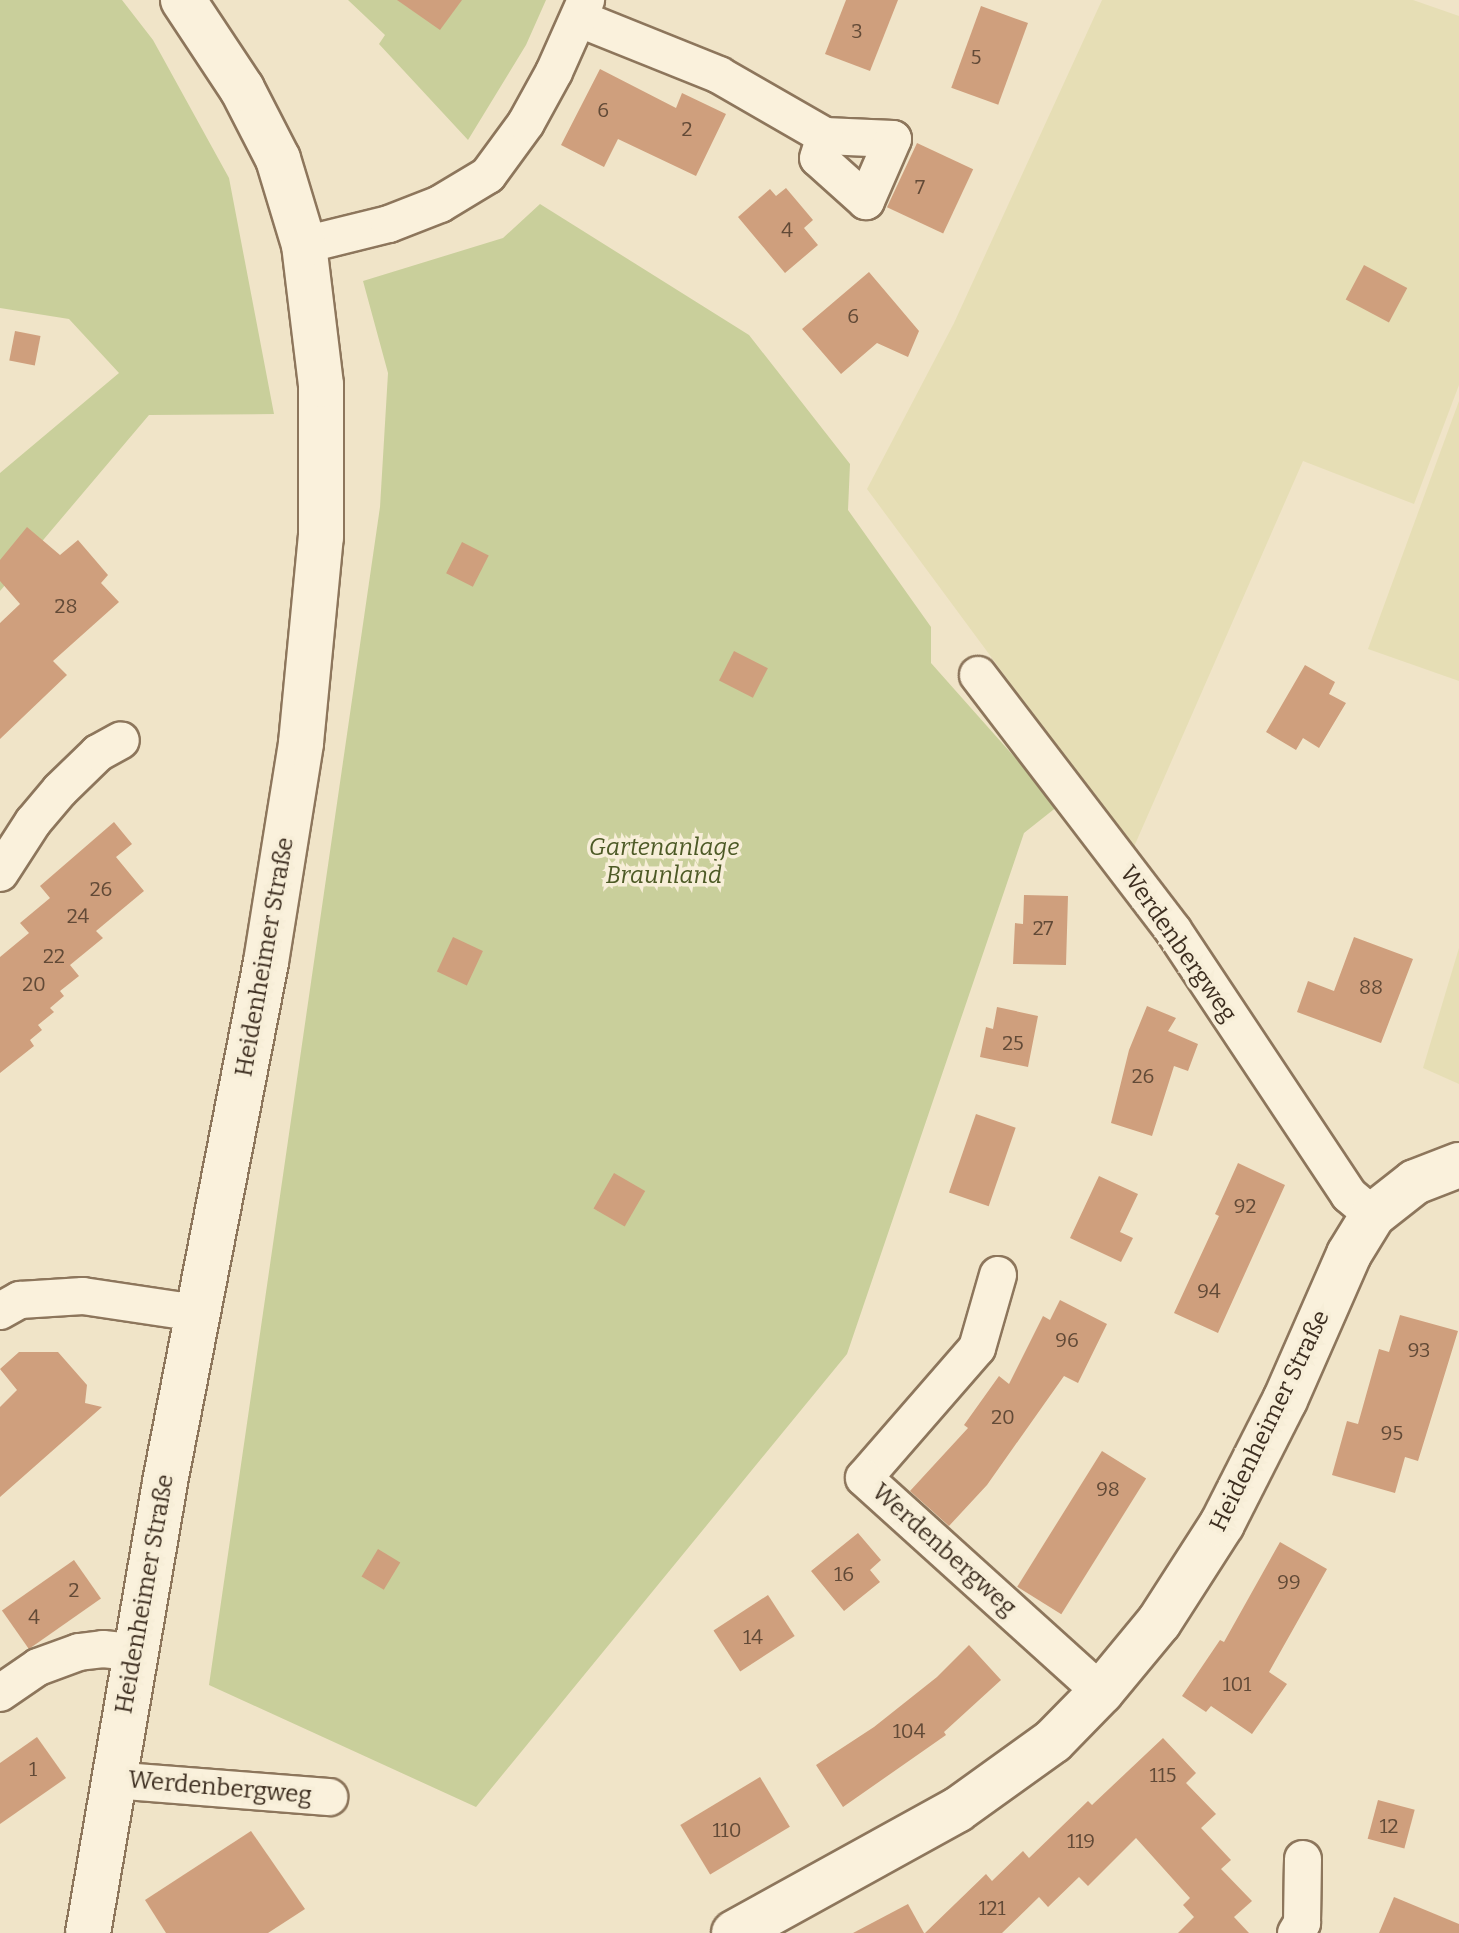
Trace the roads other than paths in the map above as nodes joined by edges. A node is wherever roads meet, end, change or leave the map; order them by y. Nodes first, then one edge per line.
1 (183, 0) edge
2 (583, 10) edge
3 (825, 136) dead end
4 (304, 245) junction
5 (978, 675) dead end
6 (121, 740) dead end
7 (0, 873) edge
8 (1459, 1165) edge
9 (1373, 1215) junction
10 (998, 1275) dead end
11 (0, 1311) edge
12 (197, 1313) junction
13 (134, 1652) junction
14 (1101, 1692) junction
15 (0, 1693) edge
16 (112, 1780) junction
17 (329, 1797) dead end
18 (1303, 1859) dead end
19 (88, 1933) edge
20 (734, 1933) edge
21 (1296, 1933) edge

1 - 4 main road, Heidenheimer Straße
2 - 3 street
2 - 4 street
4 - 12 main road, Heidenheimer Straße
5 - 9 street, Werdenbergweg
6 - 7 street
8 - 9 main road, Heidenheimer Straße
9 - 14 main road, Heidenheimer Straße
10 - 14 street, Werdenbergweg
11 - 12 street
12 - 13 main road, Heidenheimer Straße
13 - 15 street
13 - 16 main road, Heidenheimer Straße
14 - 20 main road, Heidenheimer Straße
16 - 17 street, Werdenbergweg
16 - 19 main road, Heidenheimer Straße
18 - 21 street

